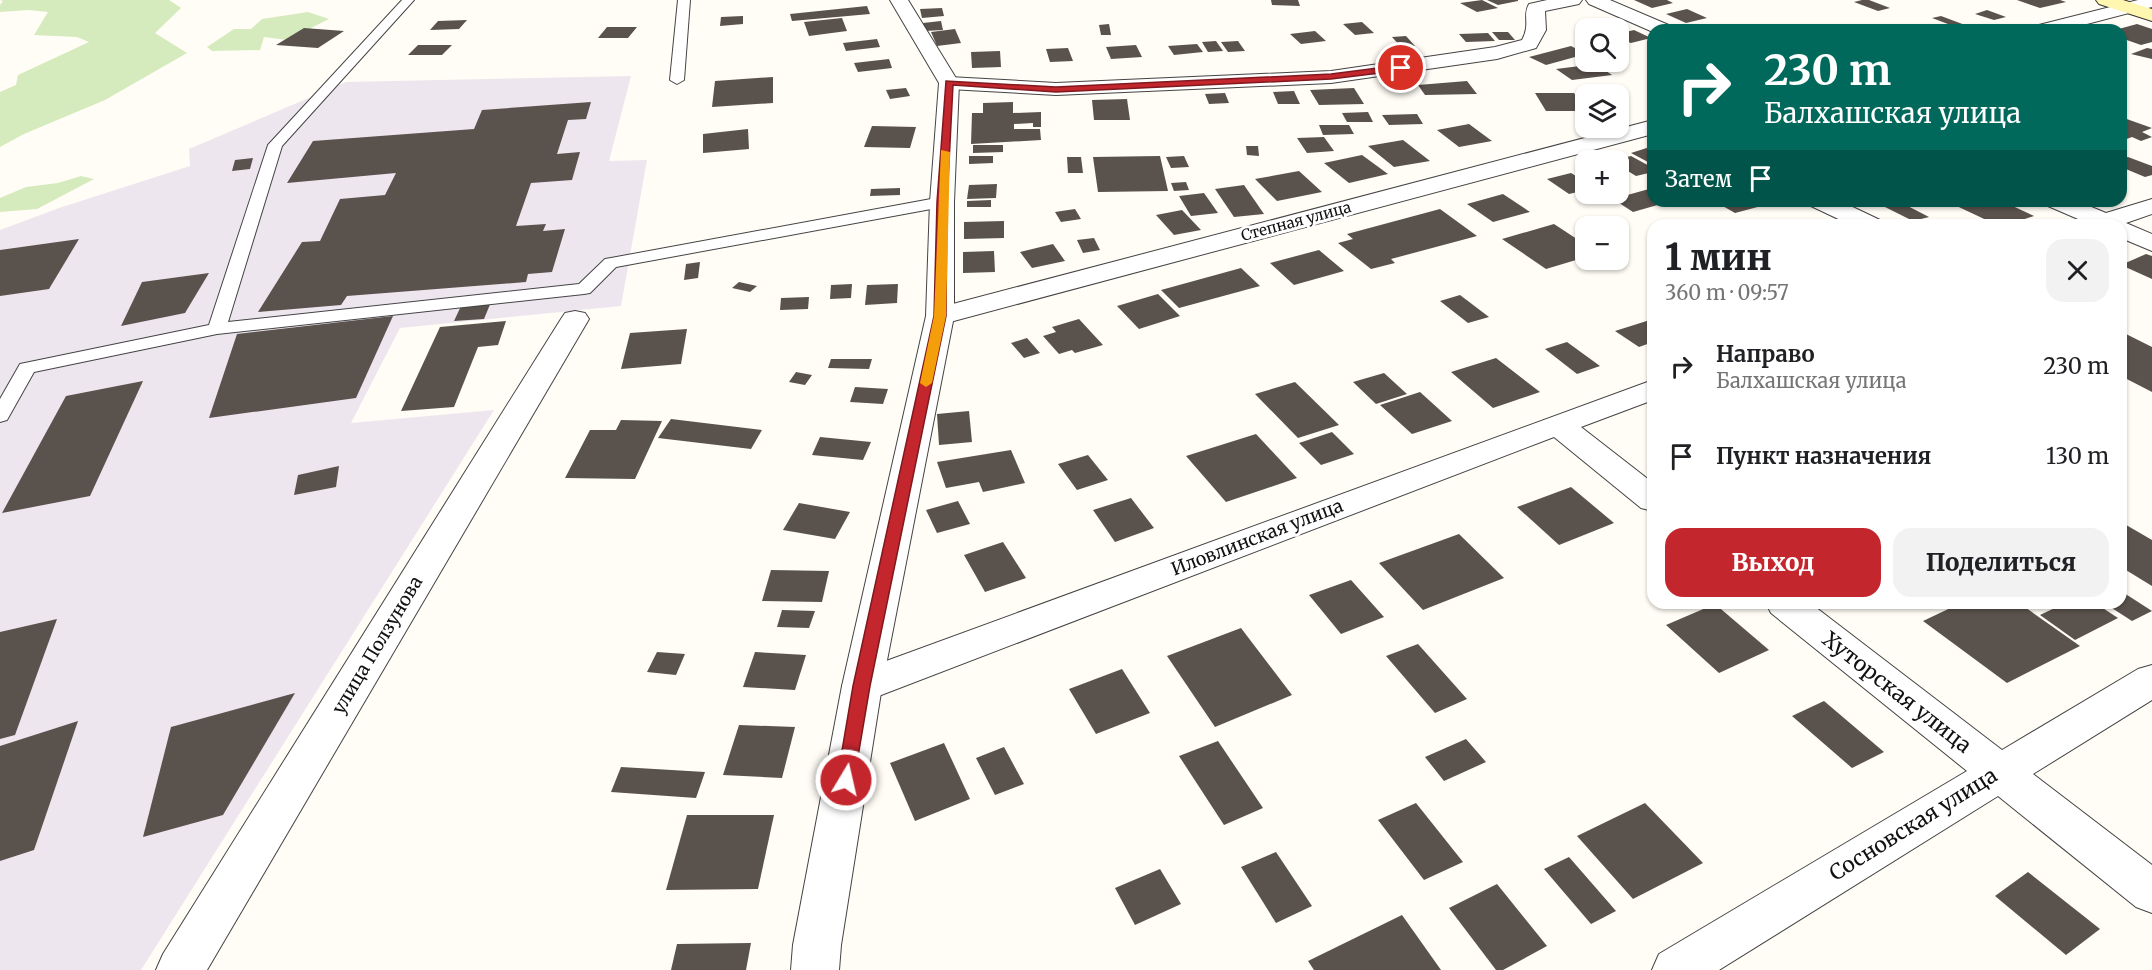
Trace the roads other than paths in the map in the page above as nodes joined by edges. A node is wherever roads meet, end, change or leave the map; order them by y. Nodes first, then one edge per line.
1 (408, 0) edge
2 (684, 0) edge
3 (899, 0) edge
4 (1573, 0) edge
5 (1595, 0) edge
6 (2105, 0) edge
7 (2152, 2) edge
8 (2130, 8) junction
9 (2152, 15) edge
10 (1651, 24) edge
11 (2066, 24) edge
12 (677, 80) dead end
13 (949, 83) junction
14 (1647, 129) edge
15 (942, 202) junction
16 (2152, 206) edge
17 (1833, 207) edge
18 (2070, 207) edge
19 (1858, 219) edge
20 (2095, 219) edge
21 (2122, 219) edge
22 (2127, 233) edge
23 (2152, 243) edge
24 (940, 316) junction
25 (574, 319) dead end
26 (217, 329) junction
27 (1647, 391) edge
28 (0, 416) edge
29 (1558, 425) junction
30 (1647, 495) edge
31 (1792, 609) edge
32 (2152, 680) edge
33 (862, 686) junction
34 (1998, 772) junction
35 (2152, 892) edge
36 (180, 970) edge
37 (815, 970) edge
38 (1676, 970) edge

1 - 26 lane
2 - 12 lane
3 - 13 street
4 - 13 street
5 - 10 street
6 - 8 main road
7 - 8 street
8 - 9 main road
8 - 11 street
13 - 15 street
14 - 24 street, Степная улица
15 - 24 street
15 - 26 lane
16 - 21 street
17 - 19 street
18 - 20 street
22 - 23 street
24 - 33 street
25 - 36 street, улица Ползунова
26 - 28 lane
27 - 29 street, Иловлинская улица
29 - 30 street
29 - 33 street, Иловлинская улица
31 - 34 street, Хуторская улица
32 - 34 street, Сосновская улица
33 - 37 street
34 - 35 street, Хуторская улица
34 - 38 street, Сосновская улица

